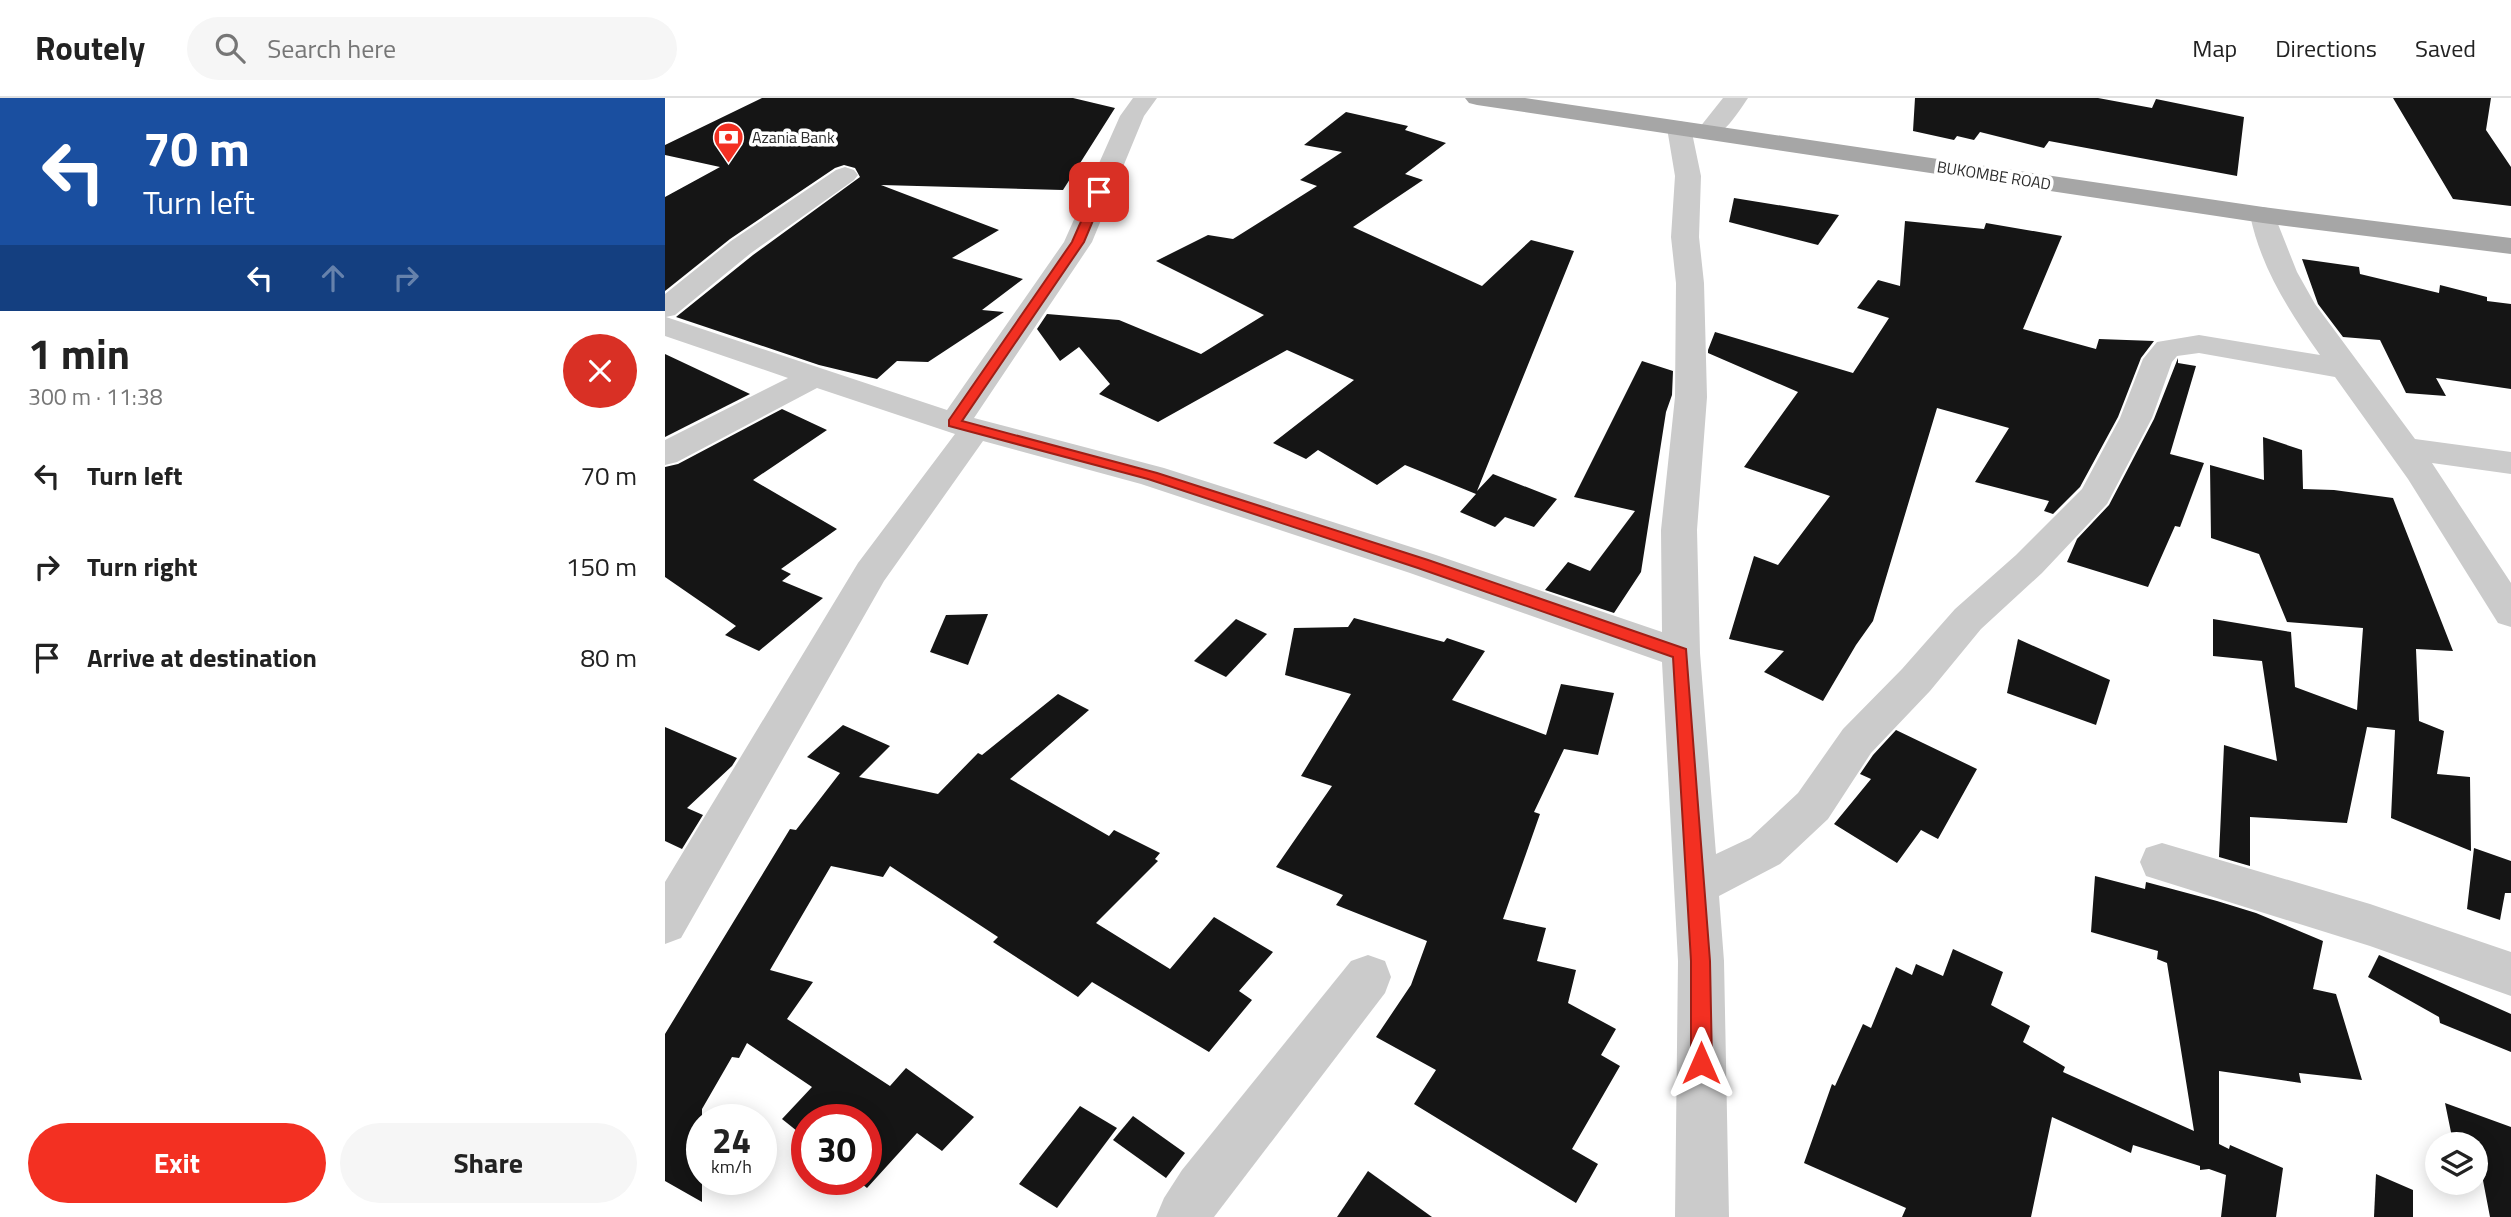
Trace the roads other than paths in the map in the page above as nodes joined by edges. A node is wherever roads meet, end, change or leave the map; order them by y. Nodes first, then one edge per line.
1 (1145, 98) edge
2 (1477, 98) edge
3 (1735, 98) edge
4 (1694, 130) junction
5 (845, 175) dead end
6 (2263, 215) junction
7 (2511, 246) edge
8 (665, 309) edge
9 (665, 326) edge
10 (2346, 369) junction
11 (815, 376) junction
12 (964, 426) junction
13 (2405, 449) junction
14 (665, 454) edge
15 (2511, 463) edge
16 (2511, 612) edge
17 (1681, 653) junction
18 (2162, 862) dead end
19 (1696, 886) junction
20 (665, 923) edge
21 (2511, 974) edge
22 (1368, 977) dead end
23 (1183, 1217) edge
24 (1702, 1217) edge

1 - 12 street
2 - 4 main road, BUKOMBE ROAD
3 - 4 street
4 - 6 main road, BUKOMBE ROAD
4 - 17 street
5 - 8 street
6 - 7 main road, BUKOMBE ROAD
6 - 10 street
9 - 11 street
10 - 13 street
10 - 19 street
11 - 12 street
11 - 14 street
12 - 17 street
12 - 20 street
13 - 15 street
13 - 16 street
17 - 19 street
18 - 21 street
19 - 24 street
22 - 23 street

